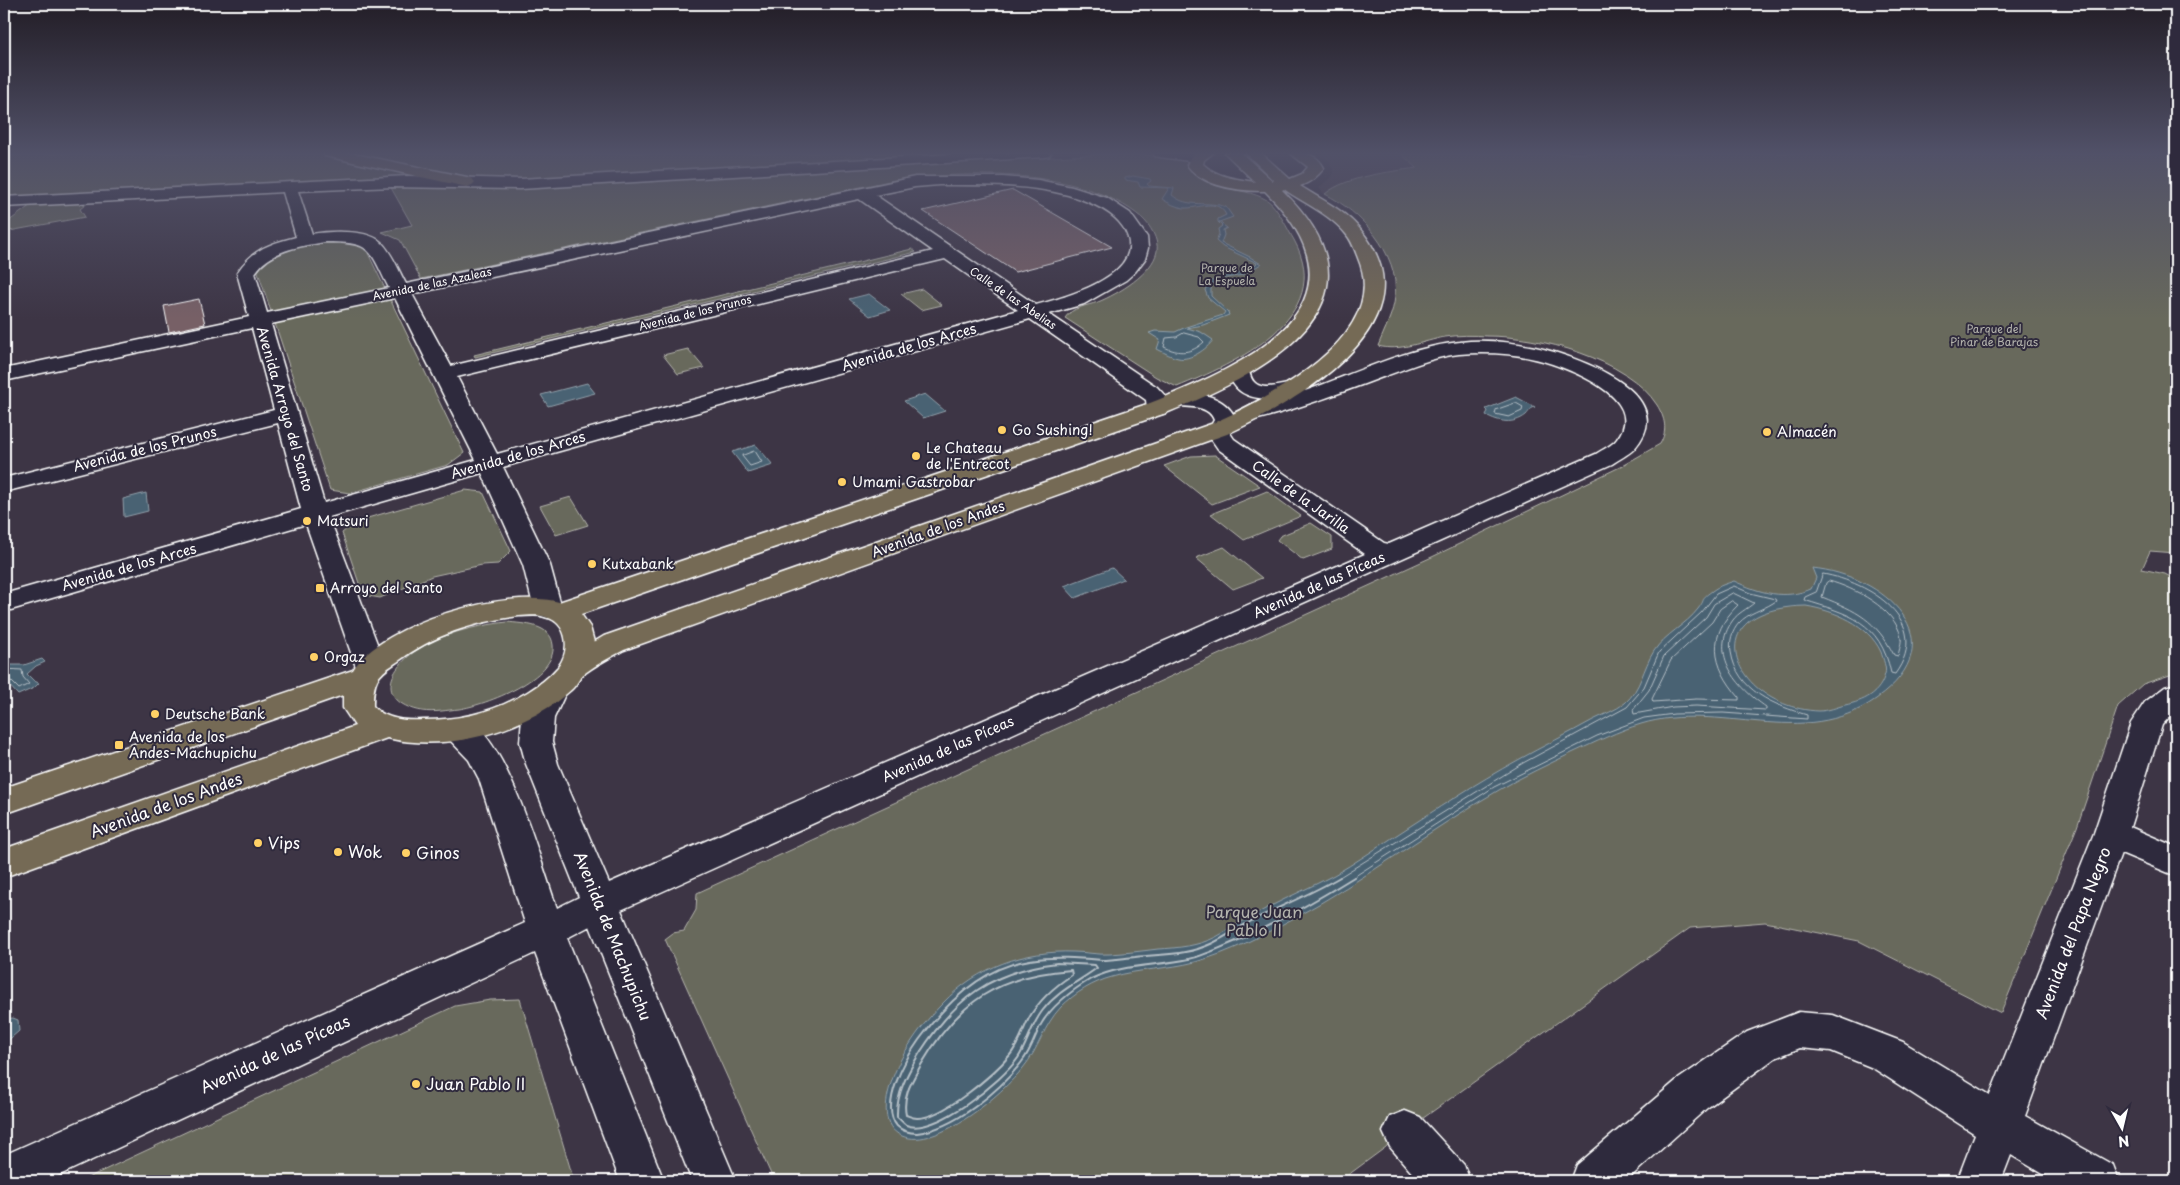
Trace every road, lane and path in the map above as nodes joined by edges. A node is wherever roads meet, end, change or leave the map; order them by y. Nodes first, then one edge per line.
1 (296, 208) edge
2 (784, 208) edge
3 (884, 208) edge
4 (1112, 208) edge
5 (1290, 208) edge
6 (1324, 208) edge
7 (306, 240) junction
8 (939, 247) junction
9 (400, 290) junction
10 (1034, 312) junction
11 (260, 321) junction
12 (440, 367) junction
13 (1240, 372) junction
14 (4, 375) edge
15 (1300, 387) junction
16 (1168, 404) junction
17 (283, 405) junction
18 (1254, 414) junction
19 (1218, 429) junction
20 (490, 463) junction
21 (4, 466) edge
22 (4, 485) edge
23 (315, 513) junction
24 (1393, 552) junction
25 (4, 603) edge
26 (554, 610) junction
27 (575, 666) junction
28 (367, 672) junction
29 (552, 690) junction
30 (2176, 694) edge
31 (385, 727) junction
32 (458, 730) junction
33 (4, 801) edge
34 (2111, 833) junction
35 (2176, 862) edge
36 (4, 863) edge
37 (600, 903) junction
38 (546, 930) junction
39 (2000, 1125) junction
40 (1405, 1132) dead end
41 (4, 1178) edge
42 (642, 1181) edge
43 (714, 1181) edge
44 (1448, 1181) edge
45 (1593, 1181) edge
46 (1979, 1181) edge
47 (2097, 1181) edge

1 - 7 street
2 - 9 street, Avenida de las Azaleas
3 - 8 street, Calle de las Abelias
4 - 10 street, Avenida de las Azaleas
5 - 13 main road
6 - 15 main road, Avenida de los Andes
7 - 9 street, Avenida Arroyo del Santo
7 - 11 street, Avenida Arroyo del Santo
8 - 10 street, Calle de las Abelias
8 - 12 street, Avenida de los Prunos
9 - 11 street, Avenida de las Azaleas
9 - 12 street, Avenida Arroyo del Santo
10 - 16 street, Calle de las Abelias
10 - 20 street, Avenida de los Arces
11 - 14 street, Avenida de las Azaleas
11 - 17 street, Avenida Arroyo del Santo
12 - 20 street, Avenida Arroyo del Santo
13 - 15 street, Avenida de los Andes
13 - 16 main road
15 - 18 main road, Avenida de los Andes
16 - 19 street
16 - 26 main road
17 - 21 street, Avenida de los Prunos
17 - 22 street, Avenida de los Prunos
17 - 23 street, Avenida Arroyo del Santo
18 - 19 main road, Avenida de los Andes
18 - 24 street, Avenida de las Píceas
19 - 24 street, Calle de la Jarilla
19 - 27 main road, Avenida de los Andes
20 - 23 street, Avenida de los Arces
20 - 26 street, Avenida Arroyo del Santo
23 - 25 street, Avenida de los Arces
23 - 28 street, Avenida Arroyo del Santo
24 - 37 street, Avenida de las Píceas
26 - 27 main road
26 - 28 main road
27 - 29 main road
28 - 31 main road
28 - 33 main road
29 - 32 main road
29 - 37 street, Avenida de Machupichu
30 - 34 street, Avenida del Papa Negro
31 - 32 main road
31 - 36 main road, Avenida de los Andes
32 - 38 street
34 - 35 street
34 - 39 street, Avenida del Papa Negro
37 - 38 street, Avenida de las Píceas
37 - 43 street, Avenida de Machupichu
38 - 41 street, Avenida de las Píceas
38 - 42 street
39 - 45 street
39 - 46 street, Avenida del Papa Negro
39 - 47 street
40 - 44 street

